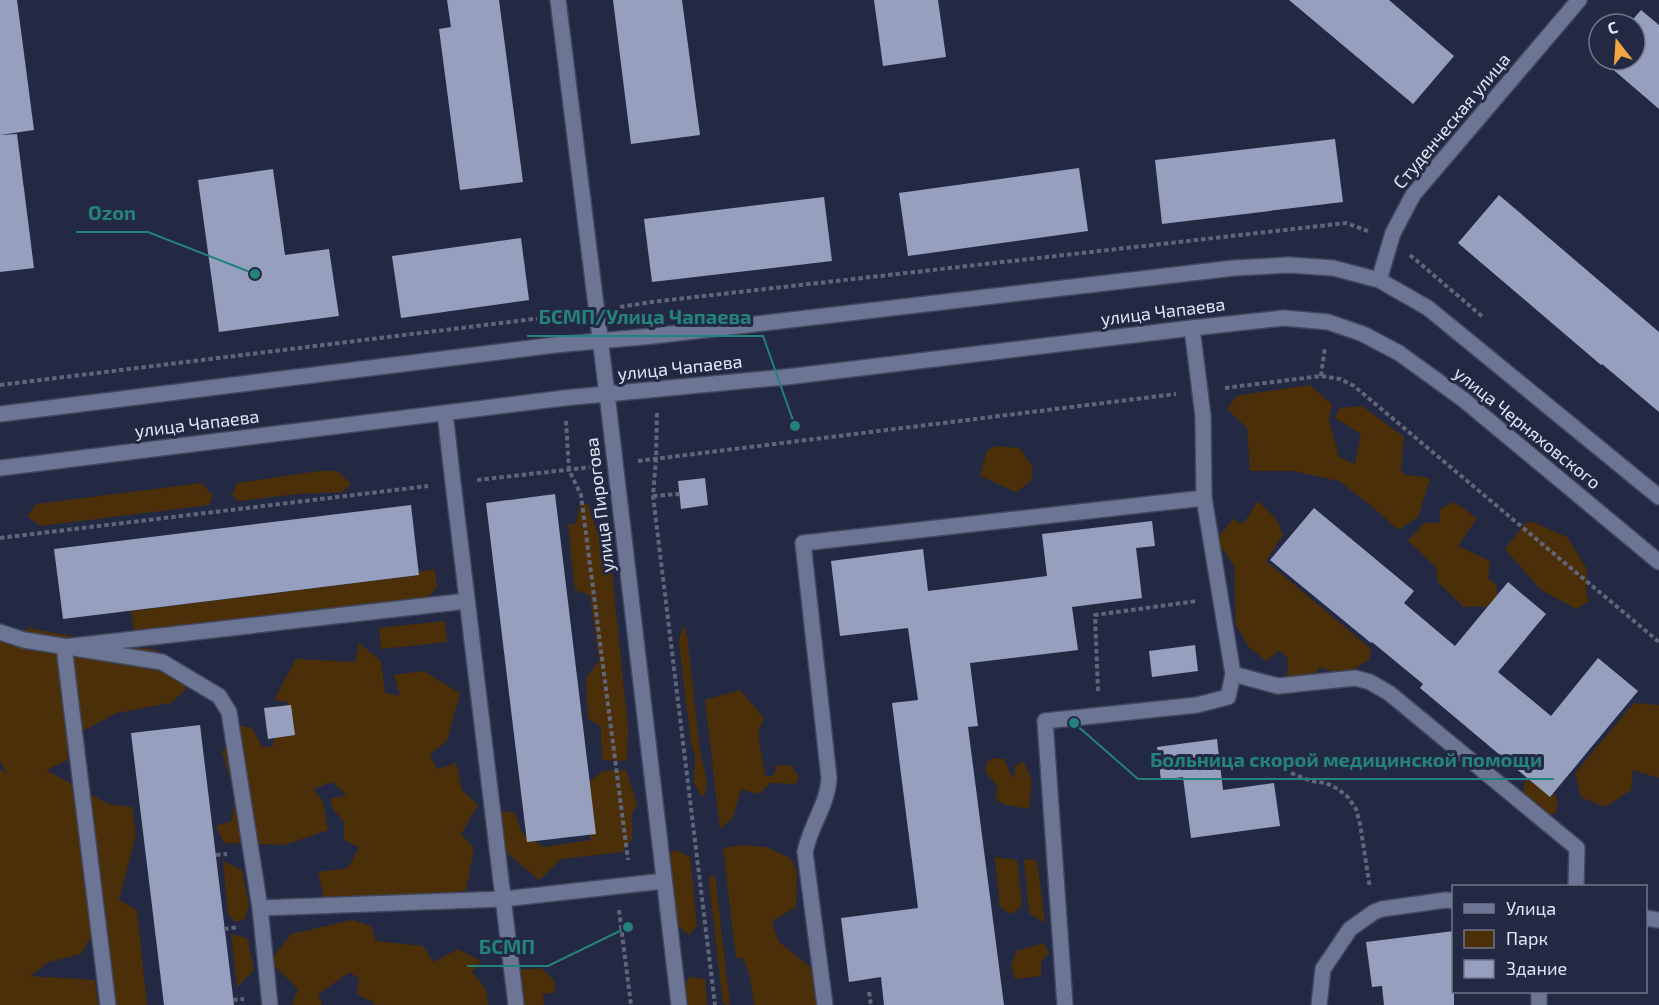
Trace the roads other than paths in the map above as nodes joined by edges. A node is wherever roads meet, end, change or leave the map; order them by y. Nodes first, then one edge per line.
1 (558, 0) edge
2 (1579, 0) edge
3 (1379, 280) junction
4 (1192, 328) junction
5 (1363, 334) joint
6 (600, 341) junction
7 (607, 394) junction
8 (445, 412) junction
9 (0, 414) edge
10 (0, 468) edge
11 (1659, 497) edge
12 (1204, 498) junction
13 (1659, 562) edge
14 (467, 601) junction
15 (0, 632) edge
16 (64, 647) junction
17 (1233, 674) junction
18 (664, 882) junction
19 (1576, 885) edge
20 (503, 899) junction
21 (1452, 901) edge
22 (260, 908) junction
23 (108, 1005) edge
24 (270, 1005) edge
25 (516, 1005) edge
26 (679, 1005) edge
27 (825, 1005) edge
28 (1065, 1005) edge
29 (1319, 1005) edge

1 - 6 street, улица Пирогова
2 - 3 street, Студенческая улица
3 - 6 street
3 - 11 street
4 - 5 street, улица Чапаева
4 - 7 street, улица Чапаева
4 - 12 street
5 - 13 street, улица Черняховского
6 - 7 street, улица Пирогова
6 - 9 street
7 - 8 street, улица Чапаева
7 - 18 street, улица Пирогова
8 - 10 street, улица Чапаева
8 - 14 street
12 - 17 street
12 - 27 street
14 - 16 street
14 - 20 street
15 - 16 street
16 - 22 street
16 - 23 street
17 - 19 street
17 - 28 street
18 - 20 street
18 - 26 street, улица Пирогова
20 - 22 street
20 - 25 street
21 - 29 street
22 - 24 street

